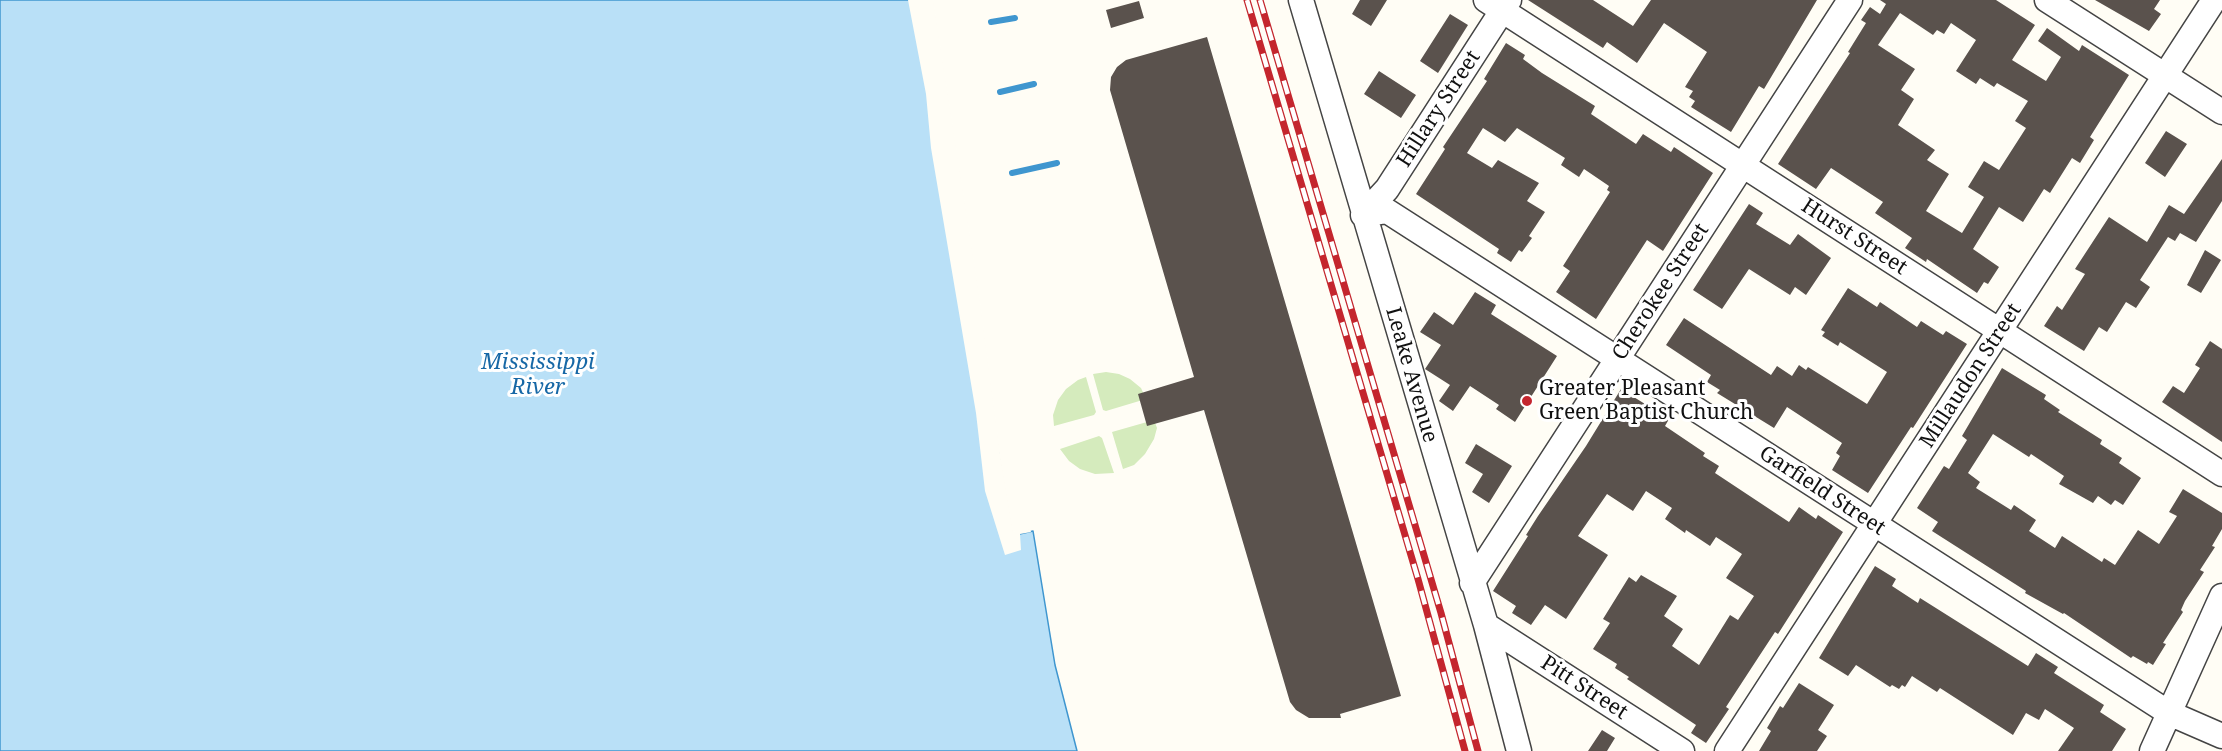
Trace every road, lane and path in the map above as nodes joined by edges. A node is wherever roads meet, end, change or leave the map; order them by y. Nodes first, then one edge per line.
1 (1301, 0) edge
2 (1850, 0) edge
3 (2047, 0) edge
4 (2214, 0) edge
5 (1499, 4) edge
6 (2166, 75) junction
7 (2222, 112) edge
8 (1743, 166) junction
9 (1363, 215) junction
10 (2000, 332) junction
11 (1617, 359) junction
12 (2222, 474) edge
13 (1874, 525) junction
14 (1472, 583) junction
15 (2222, 596) edge
16 (1486, 625) junction
17 (2169, 713) junction
18 (2222, 736) edge
19 (1519, 751) edge
20 (1682, 751) edge
21 (1727, 751) edge
22 (2152, 751) edge

1 - 9 street, Leake Avenue
2 - 8 street, Cherokee Street
3 - 6 street
4 - 6 street, Millaudon Street
5 - 8 street, Hurst Street
5 - 9 street, Hillary Street
6 - 7 street
6 - 10 street, Millaudon Street
8 - 10 street, Hurst Street
8 - 11 street, Cherokee Street
9 - 11 street, Garfield Street
9 - 14 street, Leake Avenue
10 - 12 street, Hurst Street
10 - 13 street, Millaudon Street
11 - 13 street, Garfield Street
11 - 14 street, Cherokee Street
13 - 17 street, Garfield Street
13 - 21 street, Millaudon Street
14 - 16 street, Leake Avenue
15 - 17 street
16 - 19 street, Leake Avenue
16 - 20 street, Pitt Street
17 - 18 street, Garfield Street
17 - 22 street

